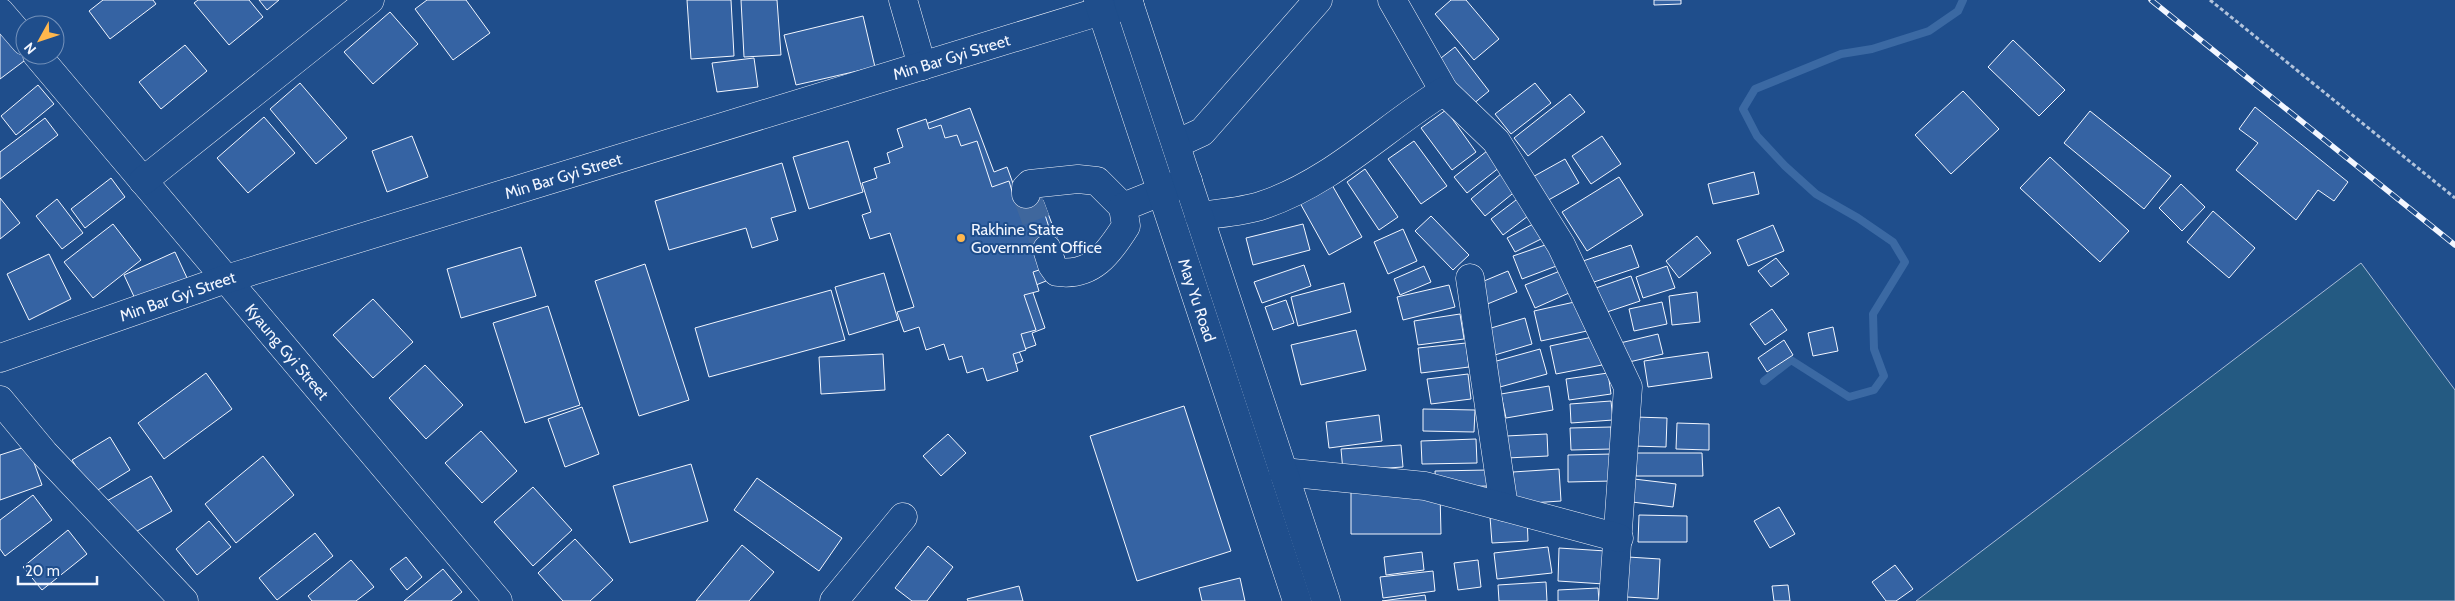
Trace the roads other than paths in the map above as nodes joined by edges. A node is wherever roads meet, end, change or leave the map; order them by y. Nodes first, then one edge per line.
1 (3, 0) edge
2 (370, 0) edge
3 (903, 0) edge
4 (1318, 0) edge
5 (1392, 0) edge
6 (0, 2) edge
7 (1129, 3) edge
8 (1100, 6) edge
9 (0, 12) edge
10 (15, 29) edge
11 (44, 65) edge
12 (922, 66) junction
13 (1444, 91) junction
14 (1176, 144) junction
15 (143, 181) junction
16 (1188, 181) junction
17 (1161, 191) junction
18 (1026, 194) dead end
19 (1123, 207) junction
20 (1199, 216) junction
21 (1047, 249) tunnel mouth
22 (1470, 278) dead end
23 (226, 279) junction
24 (0, 358) edge
25 (0, 400) edge
26 (1284, 472) junction
27 (1504, 507) junction
28 (903, 517) dead end
29 (1619, 538) junction
30 (184, 601) edge
31 (498, 601) edge
32 (834, 601) edge
33 (1297, 601) edge
34 (1326, 601) edge
35 (1613, 601) edge

1 - 6 street
2 - 15 street
3 - 12 street
4 - 14 street
5 - 13 street
7 - 8 street, Min Bar Gyi Street
7 - 14 street, May Yu Road
8 - 12 street, Min Bar Gyi Street
8 - 17 street, May Yu Road
9 - 10 street
11 - 15 street, Kyaung Gyi Street
12 - 23 street, Min Bar Gyi Street
13 - 20 street
13 - 29 street
14 - 16 street, May Yu Road
15 - 23 street, Kyaung Gyi Street
16 - 17 street
16 - 20 street, May Yu Road
17 - 19 street
17 - 33 street, May Yu Road
18 - 19 street
19 - 21 street
20 - 26 street, May Yu Road
22 - 27 street
23 - 24 street, Min Bar Gyi Street
23 - 31 street, Kyaung Gyi Street
25 - 30 street
26 - 27 street
26 - 34 street, May Yu Road
27 - 29 street
28 - 32 street
29 - 35 street

